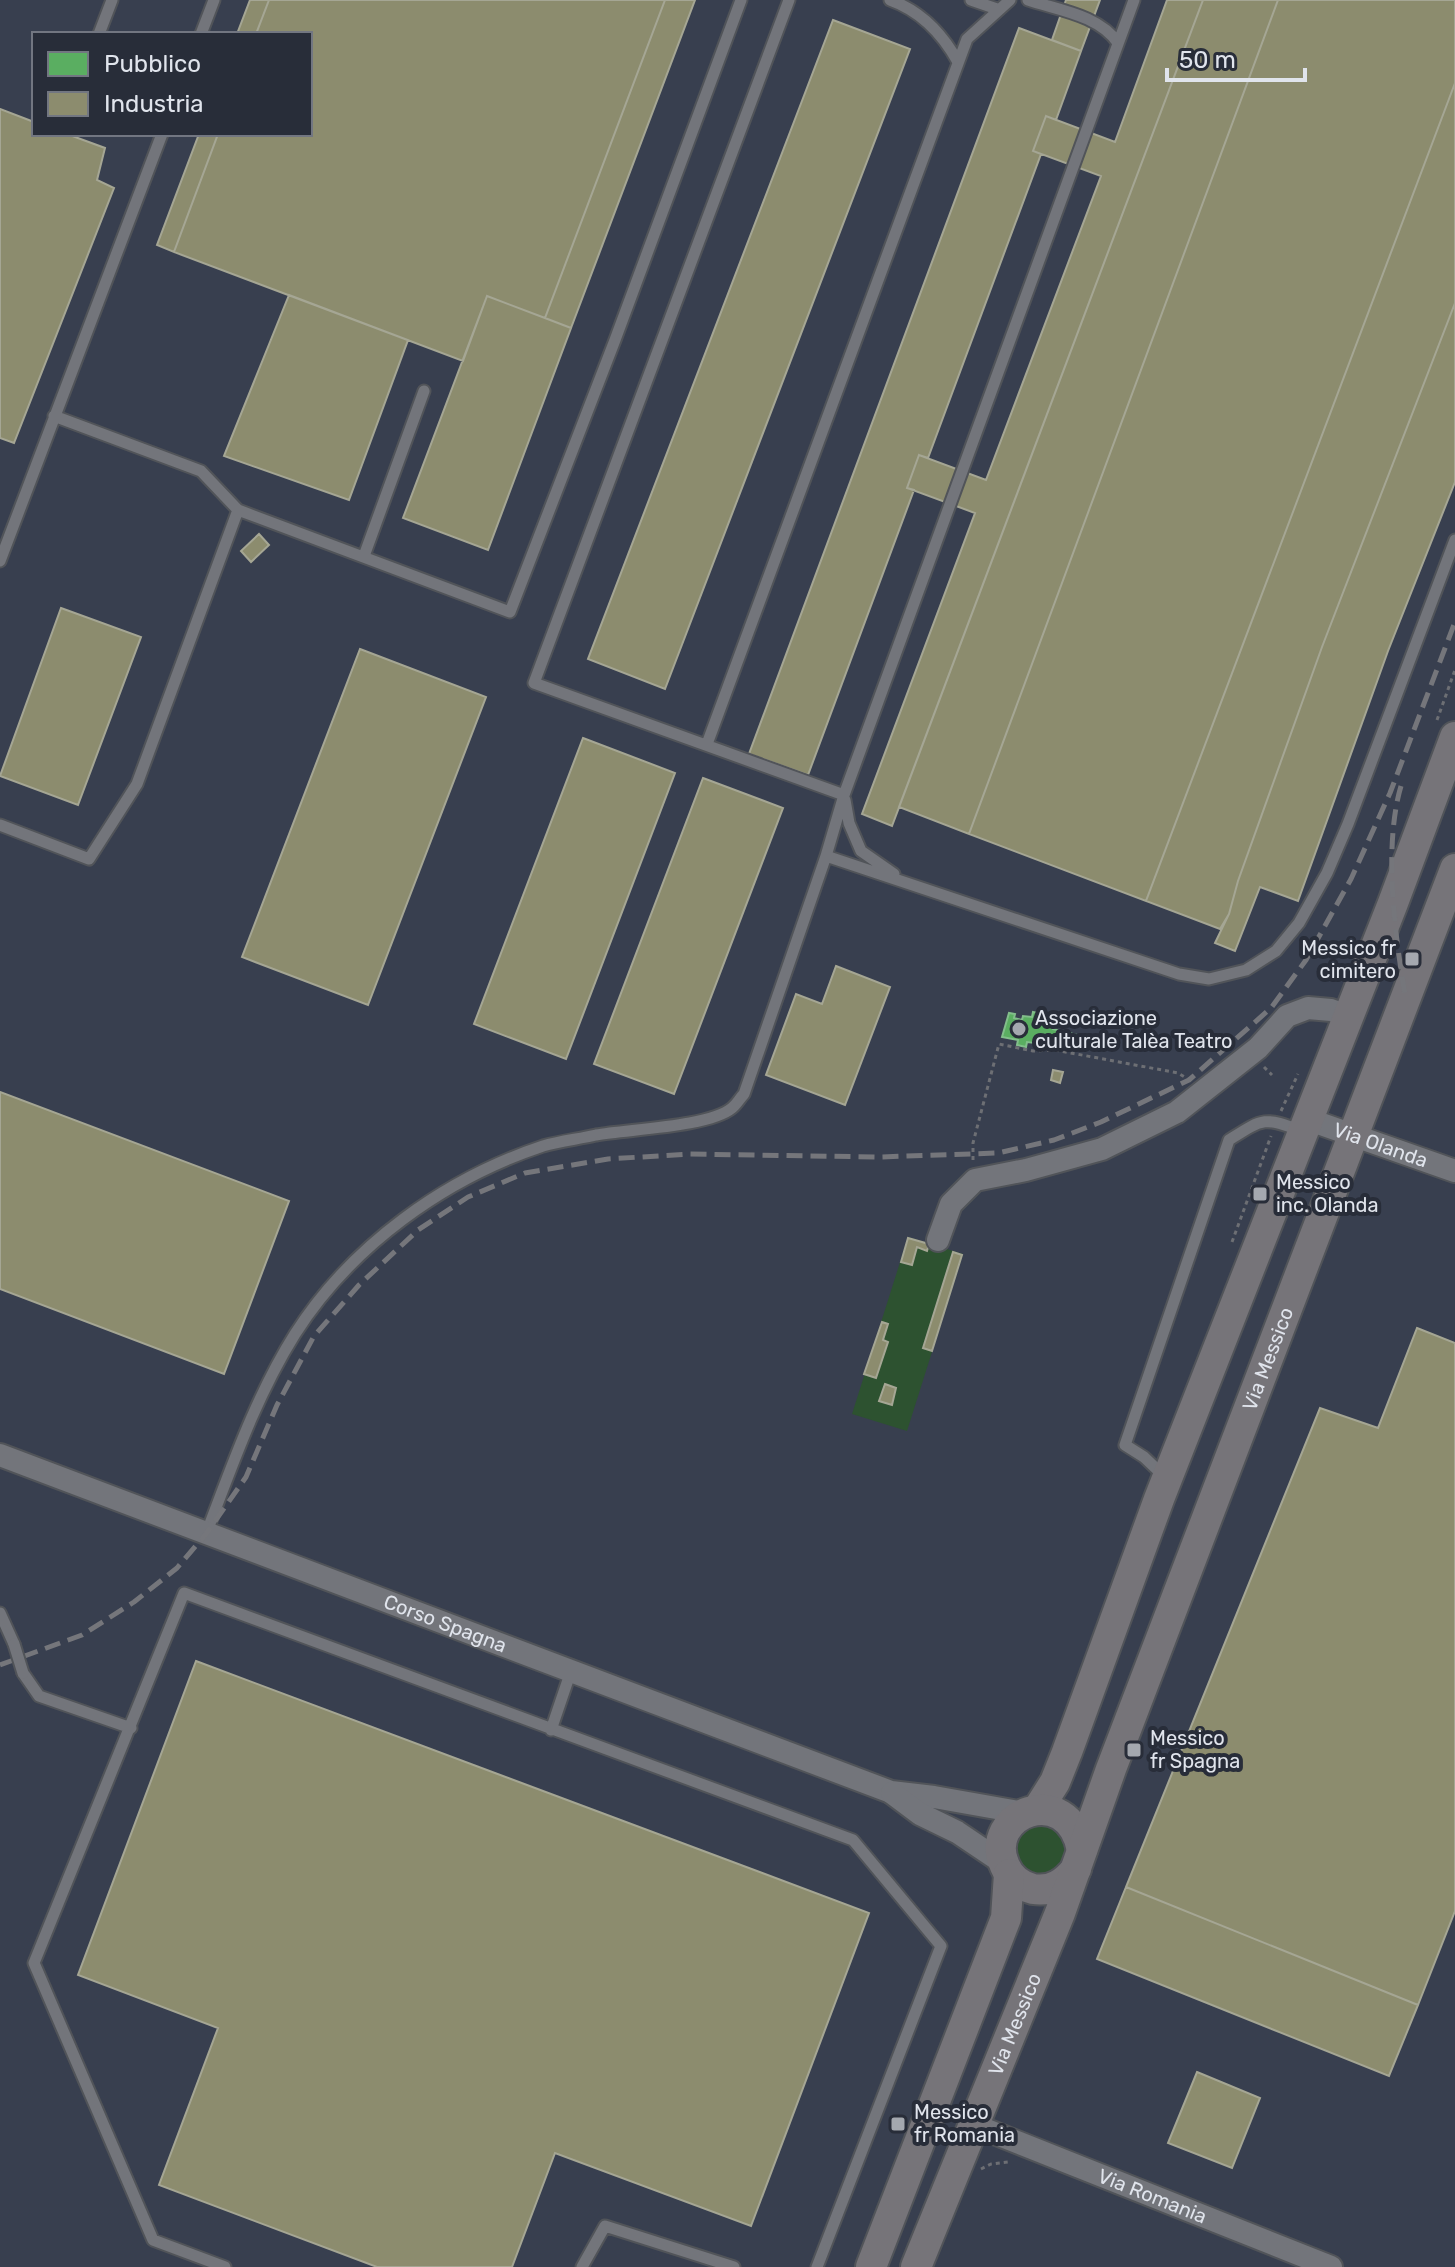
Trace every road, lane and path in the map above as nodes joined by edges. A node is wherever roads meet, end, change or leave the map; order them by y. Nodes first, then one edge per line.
1 (112, 0) edge
2 (214, 0) edge
3 (741, 0) edge
4 (789, 0) edge
5 (890, 0) edge
6 (971, 0) edge
7 (1010, 0) edge
8 (1028, 0) edge
9 (1134, 0) edge
10 (997, 9) junction
11 (100, 32) edge
12 (202, 32) edge
13 (1118, 43) junction
14 (958, 62) junction
15 (161, 136) edge
16 (424, 391) dead end
17 (54, 416) junction
18 (238, 510) junction
19 (1455, 540) edge
20 (364, 556) junction
21 (0, 561) edge
22 (1455, 737) edge
23 (707, 744) junction
24 (844, 795) junction
25 (0, 825) edge
26 (826, 856) junction
27 (1455, 869) edge
28 (903, 881) junction
29 (1348, 1016) junction
30 (1202, 1093) junction
31 (1304, 1125) junction
32 (1352, 1136) junction
33 (1455, 1171) edge
34 (975, 1180) junction
35 (938, 1240) dead end
36 (3, 1459) edge
37 (1167, 1479) junction
38 (206, 1534) junction
39 (0, 1613) edge
40 (571, 1671) junction
41 (131, 1728) junction
42 (551, 1730) junction
43 (891, 1792) junction
44 (1031, 1811) junction
45 (1079, 1860) junction
46 (1006, 1868) junction
47 (974, 2125) junction
48 (1016, 2161) dead end
49 (980, 2169) dead end
50 (225, 2267) edge
51 (582, 2267) edge
52 (734, 2267) edge
53 (817, 2267) edge
54 (871, 2267) edge
55 (916, 2267) edge
56 (1331, 2267) edge

1 - 11 lane
2 - 12 lane
3 - 20 lane
4 - 23 lane
5 - 14 lane
6 - 10 lane
7 - 10 lane
8 - 13 lane
9 - 13 lane
10 - 14 lane
13 - 24 lane
14 - 23 lane
15 - 17 lane
16 - 20 lane
17 - 18 lane
17 - 21 lane
18 - 20 lane
18 - 25 lane
19 - 28 lane
22 - 29 street
23 - 24 lane
24 - 26 lane
24 - 28 lane
26 - 28 lane
26 - 38 lane
27 - 32 street, Via Messico
29 - 30 street
29 - 31 street
30 - 34 street
30 - 34 path
31 - 32 street, Via Olanda
31 - 37 street
31 - 37 lane
32 - 33 street, Via Olanda
32 - 45 street, Via Messico
34 - 35 street
36 - 38 street, Corso Spagna
37 - 44 street
38 - 40 street, Corso Spagna
39 - 41 lane, bridge
40 - 42 lane
40 - 43 street, Corso Spagna
41 - 42 lane
41 - 50 lane
42 - 53 lane
43 - 44 street, Corso Spagna
43 - 46 street, Corso Spagna
44 - 45 street
44 - 46 street
45 - 46 street
45 - 47 street, Via Messico
46 - 54 street
47 - 55 street, Via Messico
47 - 56 street, Via Romania
48 - 49 path
51 - 52 lane

